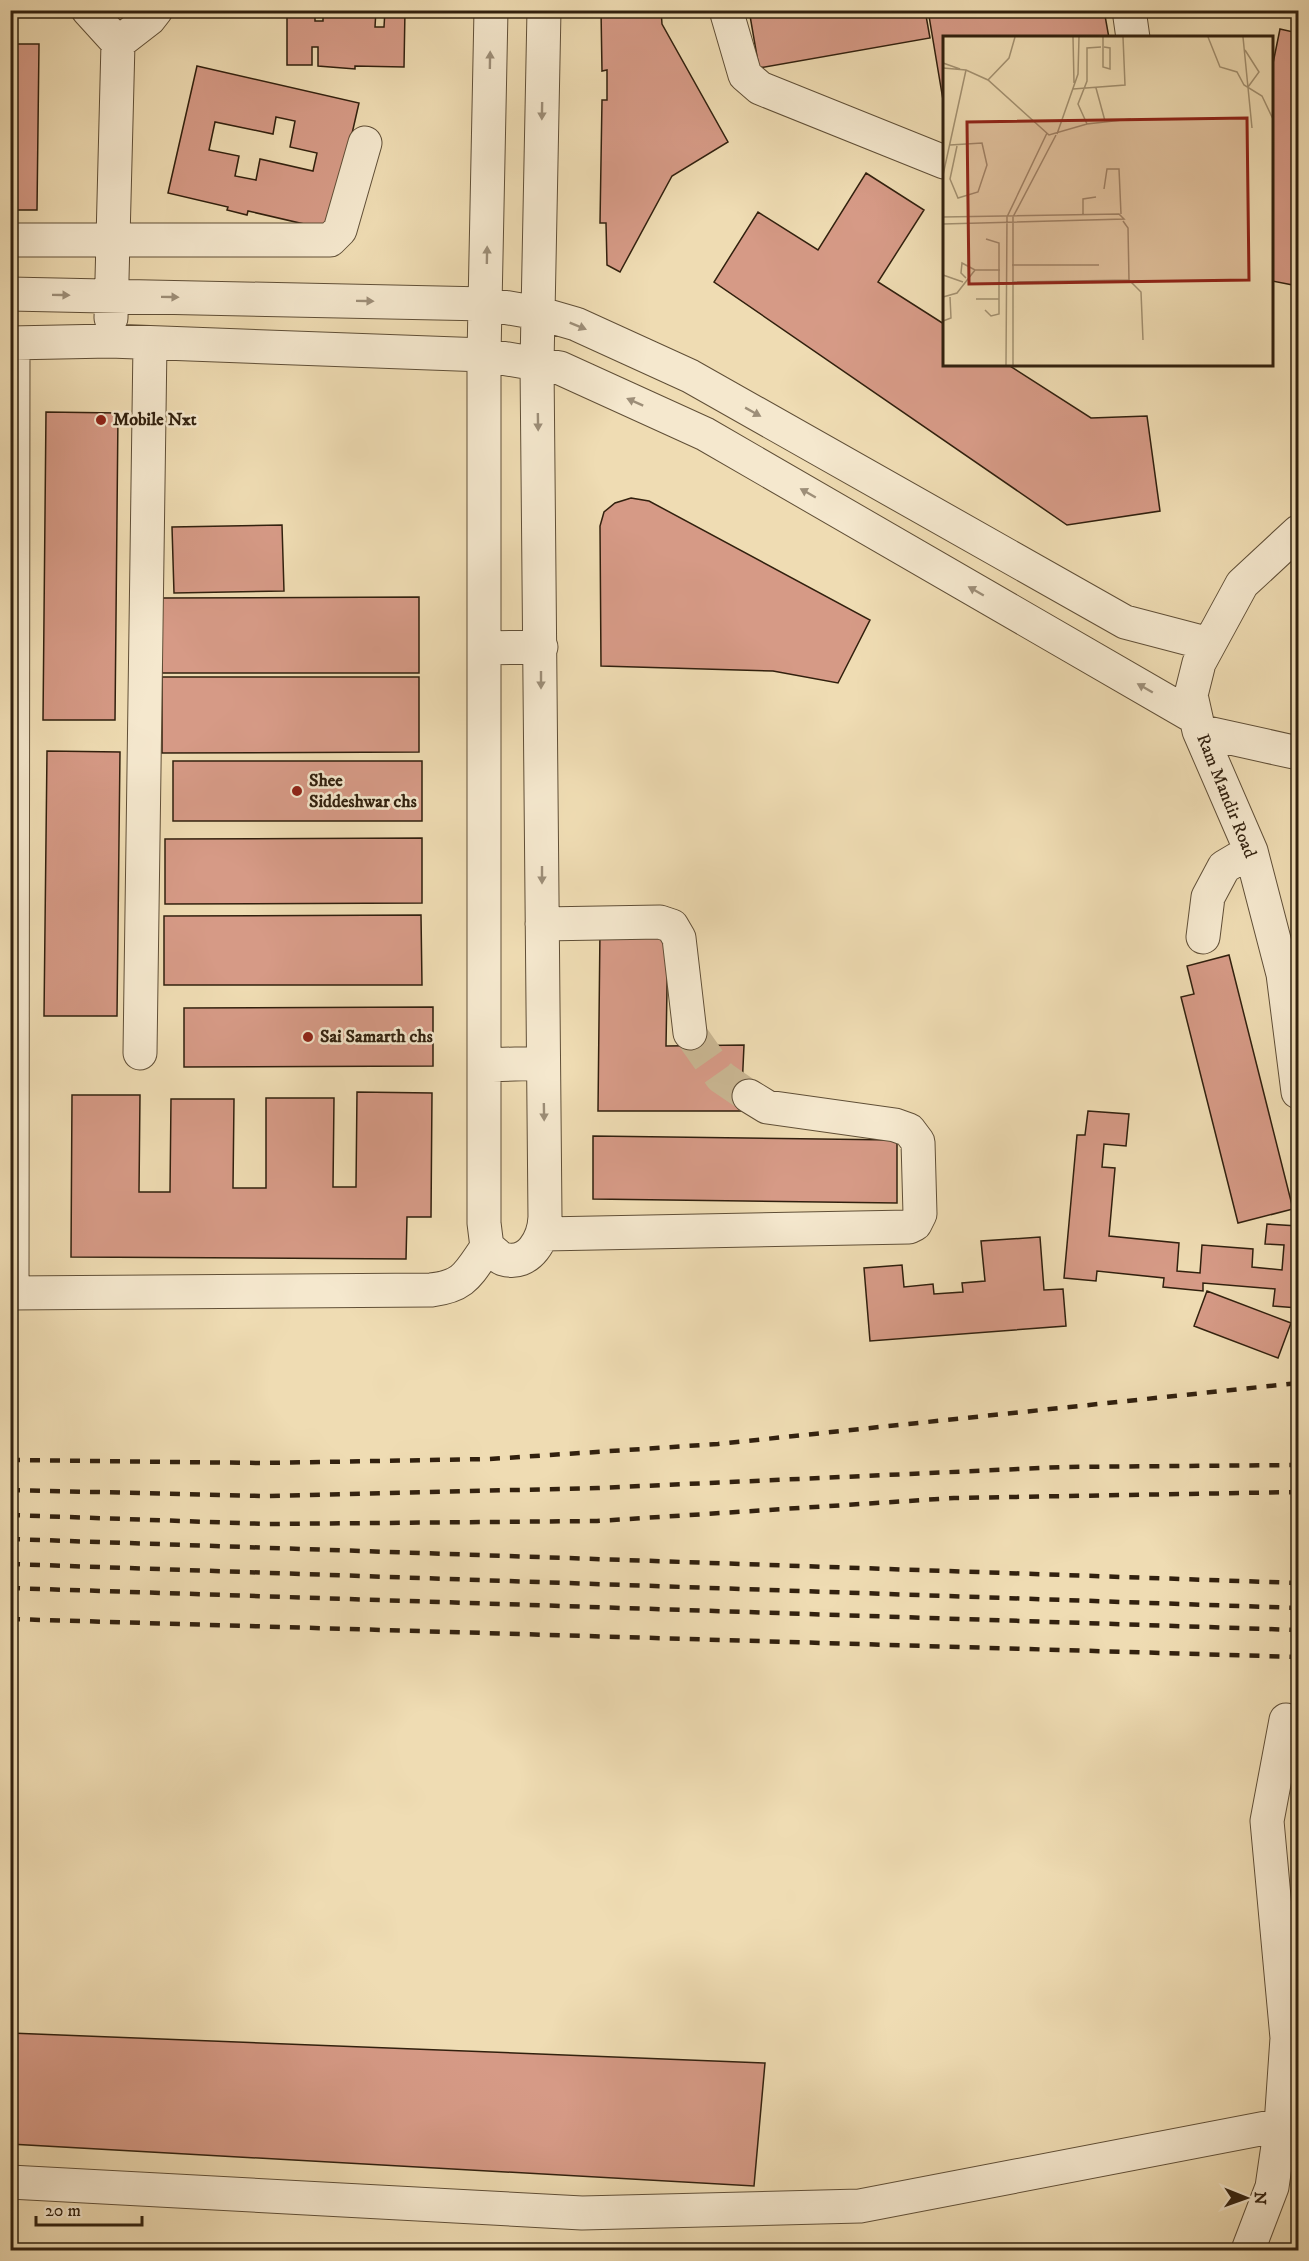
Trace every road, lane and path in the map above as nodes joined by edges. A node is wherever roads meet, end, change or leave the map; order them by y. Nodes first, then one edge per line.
1 (88, 10) edge
2 (156, 10) edge
3 (491, 10) edge
4 (544, 10) edge
5 (726, 10) edge
6 (1129, 10) edge
7 (1133, 36) edge
8 (118, 43) junction
9 (364, 143) dead end
10 (943, 161) edge
11 (10, 240) edge
12 (113, 240) junction
13 (10, 294) edge
14 (112, 296) junction
15 (486, 304) junction
16 (538, 313) junction
17 (110, 341) junction
18 (12, 343) edge
19 (150, 343) junction
20 (484, 355) junction
21 (537, 363) junction
22 (1299, 532) edge
23 (1125, 622) junction
24 (1209, 644) junction
25 (541, 647) junction
26 (484, 648) junction
27 (1104, 664) junction
28 (1197, 724) junction
29 (1299, 753) edge
30 (1251, 851) junction
31 (542, 924) junction
32 (1203, 937) dead end
33 (1291, 972) edge
34 (690, 1033) tunnel mouth
35 (140, 1053) dead end
36 (543, 1063) junction
37 (484, 1065) junction
38 (1299, 1092) edge
39 (749, 1096) tunnel mouth
40 (544, 1234) junction
41 (488, 1247) junction
42 (11, 1292) edge
43 (1286, 1720) dead end
44 (1281, 2124) junction
45 (10, 2182) edge
46 (1248, 2250) edge

1 - 8 street
2 - 8 street
15 -> 3 street
4 -> 16 street
5 - 10 street
6 - 7 street
8 - 12 street
9 - 12 street
11 - 12 street
12 - 14 street
13 -> 14 street
14 -> 15 street
14 - 17 street
15 - 16 street
15 - 20 street
16 - 21 street
16 -> 23 street
17 - 18 street
17 - 19 street
18 - 42 street
19 - 20 street
19 - 35 street
20 - 21 street
20 - 26 street
21 -> 25 street
27 -> 21 street
22 - 24 street, Ram Mandir Road
23 - 24 street
23 - 27 street
24 - 28 street, Ram Mandir Road
25 - 26 street
25 -> 31 street
26 - 37 street
28 -> 27 street
28 - 29 street
28 - 30 street, Ram Mandir Road
30 - 32 street
30 - 33 street, Ram Mandir Road
31 - 34 street
31 - 36 street
33 - 38 street, Ram Mandir Road
36 - 37 street
36 -> 40 street
37 - 41 street
39 - 40 street
40 - 41 street
41 - 42 street
43 - 44 street
44 - 45 street
44 - 46 street

